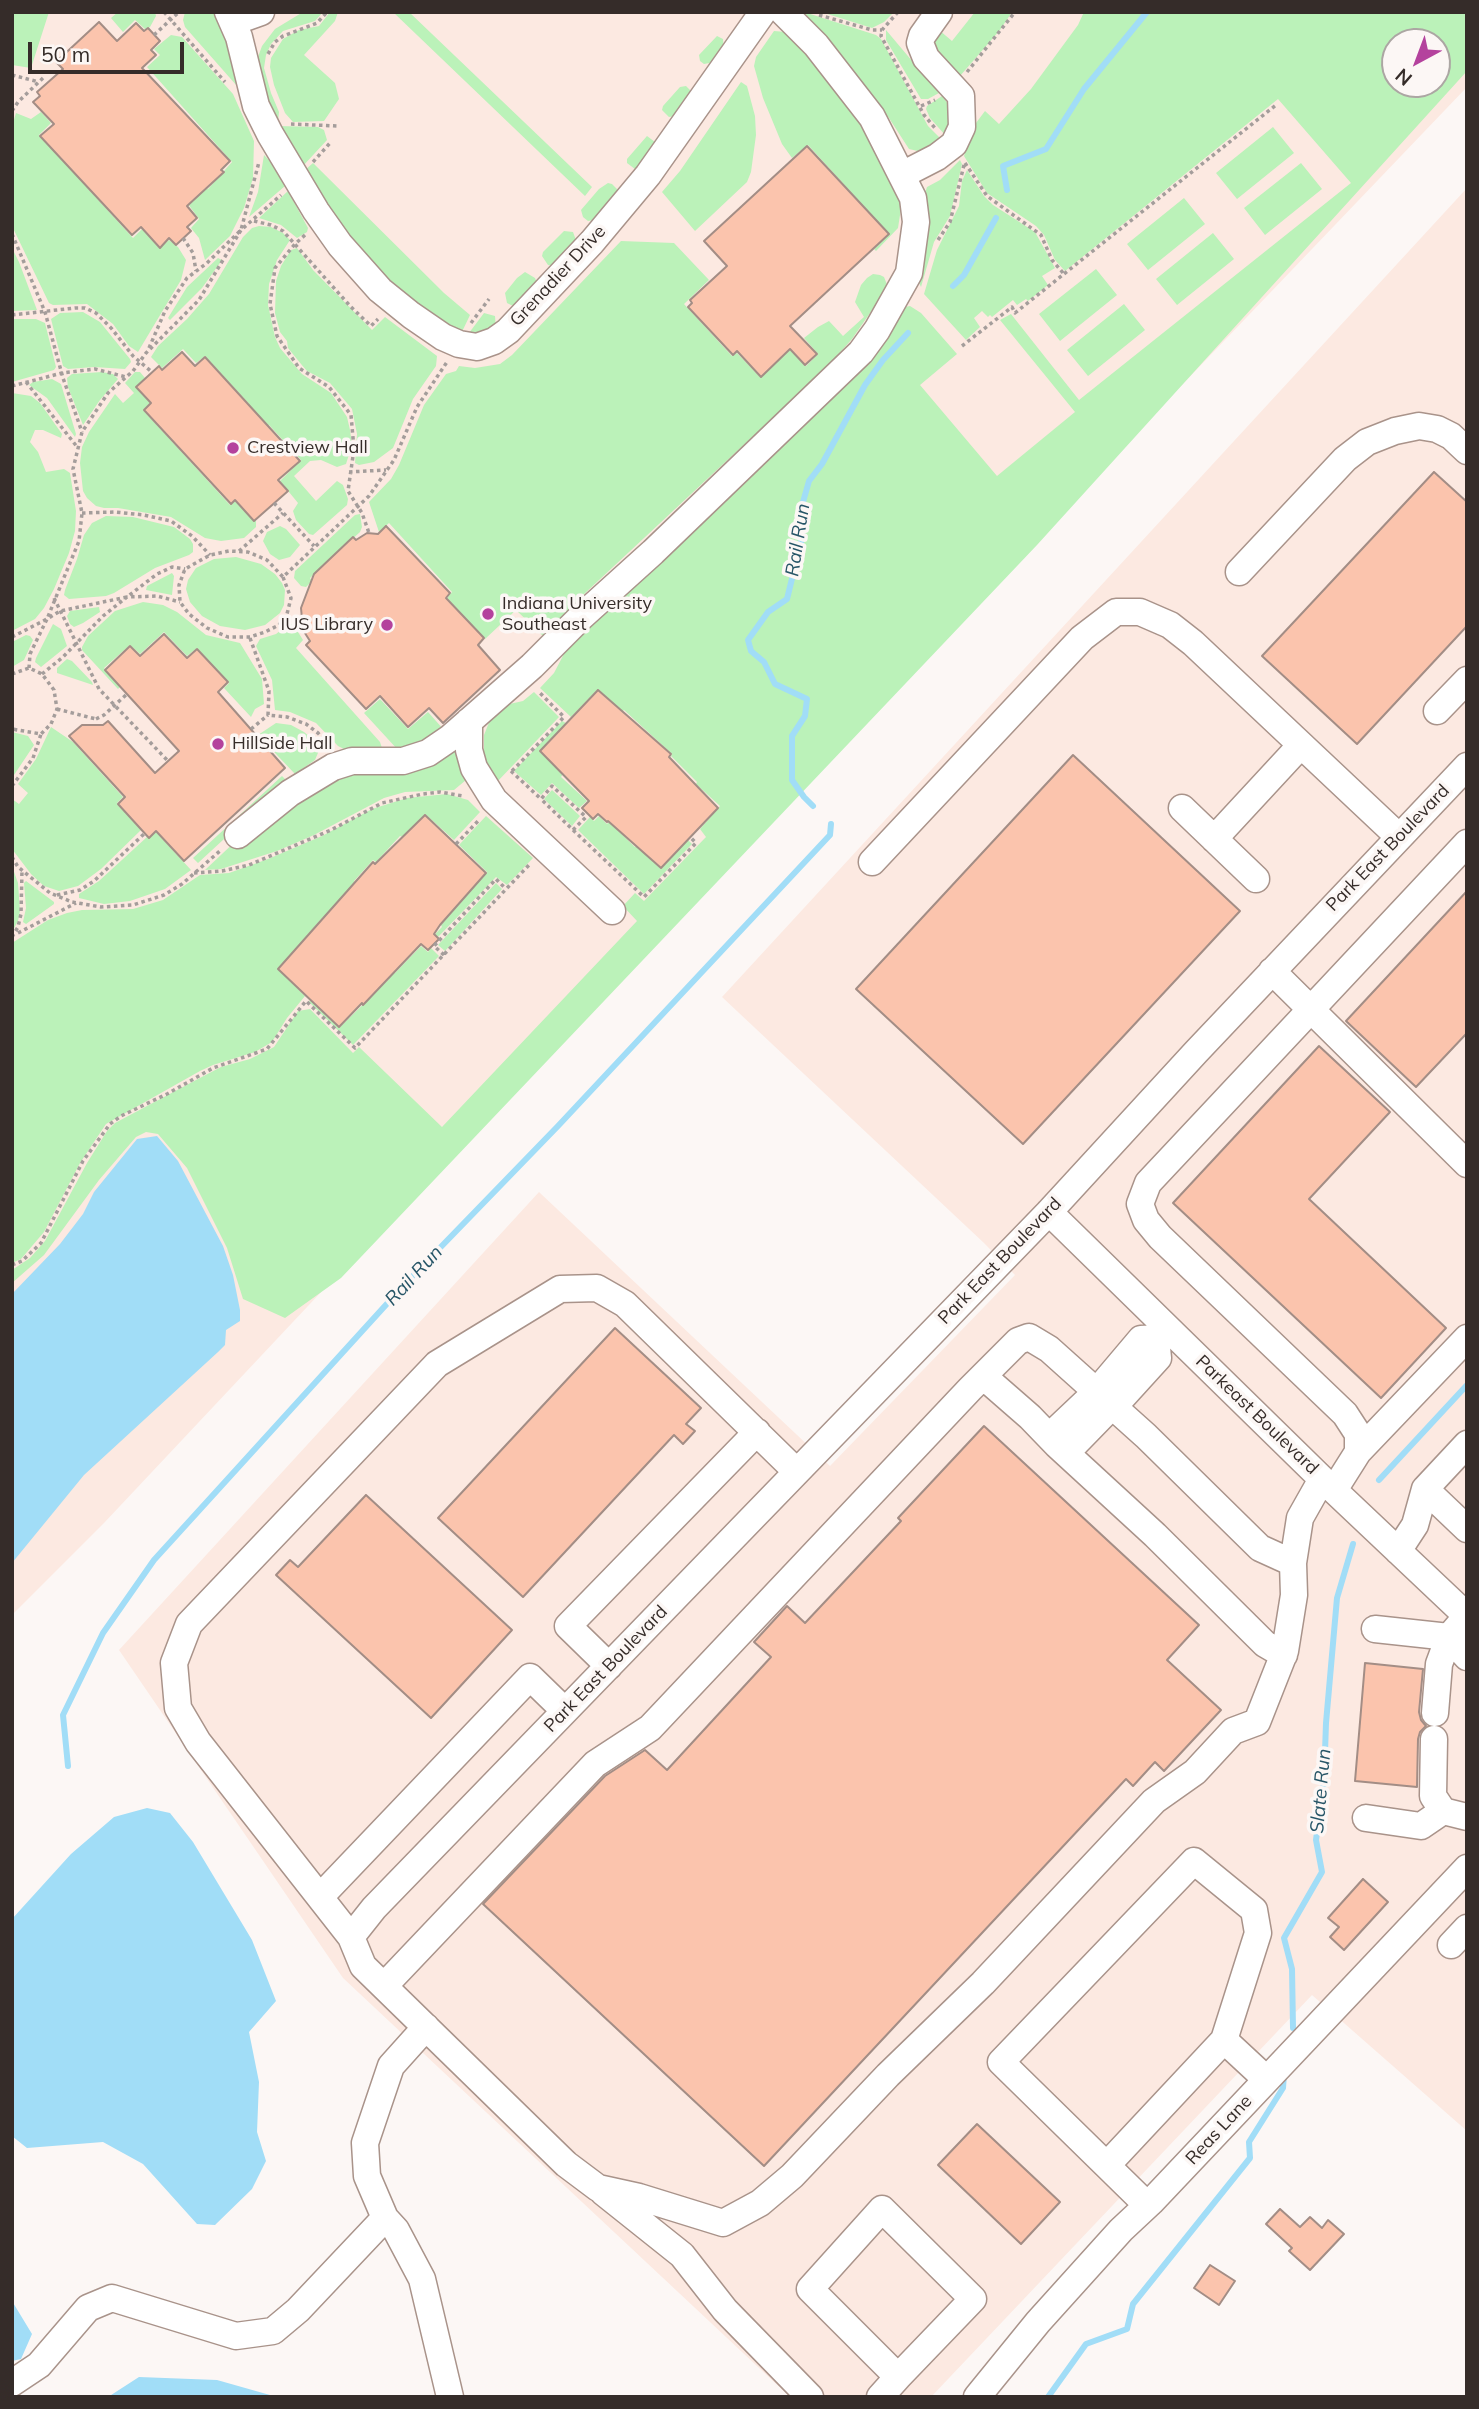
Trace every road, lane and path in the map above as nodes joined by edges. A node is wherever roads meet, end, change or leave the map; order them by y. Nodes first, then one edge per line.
1 (164, 12) edge
2 (178, 12) edge
3 (261, 12) edge
4 (327, 12) edge
5 (763, 12) edge
6 (783, 12) edge
7 (814, 12) edge
8 (939, 12) edge
9 (1016, 12) edge
10 (231, 17) edge
11 (171, 20) junction
12 (882, 30) dead end
13 (154, 35) dead end
14 (267, 61) dead end
15 (12, 75) edge
16 (44, 77) dead end
17 (39, 82) junction
18 (952, 86) junction
19 (229, 90) dead end
20 (1276, 105) dead end
21 (921, 106) dead end
22 (12, 111) edge
23 (338, 125) dead end
24 (270, 134) junction
25 (330, 143) dead end
26 (965, 163) dead end
27 (902, 175) junction
28 (297, 178) junction
29 (254, 220) junction
30 (241, 230) junction
31 (311, 230) dead end
32 (12, 234) edge
33 (183, 238) dead end
34 (295, 244) junction
35 (934, 250) dead end
36 (196, 271) junction
37 (489, 299) dead end
38 (45, 312) junction
39 (384, 314) dead end
40 (12, 316) edge
41 (962, 346) dead end
42 (448, 348) junction
43 (146, 353) junction
44 (140, 362) junction
45 (152, 372) dead end
46 (62, 373) junction
47 (126, 377) junction
48 (26, 382) junction
49 (12, 386) edge
50 (82, 432) junction
51 (78, 448) junction
52 (1467, 451) edge
53 (387, 470) junction
54 (349, 472) junction
55 (274, 503) dead end
56 (358, 506) junction
57 (82, 513) junction
58 (283, 513) junction
59 (369, 533) dead end
60 (314, 546) junction
61 (239, 552) junction
62 (210, 555) junction
63 (185, 569) junction
64 (1239, 572) dead end
65 (283, 577) junction
66 (127, 597) junction
67 (54, 598) junction
68 (180, 602) junction
69 (60, 611) junction
70 (47, 619) junction
71 (12, 637) edge
72 (250, 637) junction
73 (76, 644) junction
74 (29, 668) junction
75 (12, 674) edge
76 (42, 674) junction
77 (522, 675) junction
78 (1467, 680) edge
79 (127, 694) dead end
80 (57, 709) junction
81 (1437, 711) dead end
82 (268, 715) junction
83 (469, 721) junction
84 (12, 729) edge
85 (251, 729) dead end
86 (41, 734) junction
87 (1301, 746) junction
88 (168, 761) dead end
89 (337, 766) junction
90 (1467, 766) edge
91 (512, 771) junction
92 (505, 778) dead end
93 (12, 786) edge
94 (471, 798) dead end
95 (541, 799) junction
96 (1182, 808) dead end
97 (486, 812) dead end
98 (573, 830) junction
99 (145, 833) dead end
100 (238, 835) joint
101 (690, 837) dead end
102 (1399, 837) junction
103 (1214, 839) junction
104 (1467, 843) edge
105 (456, 844) dead end
106 (12, 857) edge
107 (536, 858) dead end
108 (872, 862) dead end
109 (22, 870) junction
110 (194, 873) junction
111 (1256, 878) dead end
112 (506, 889) junction
113 (55, 895) junction
114 (77, 903) junction
115 (612, 911) dead end
116 (14, 935) edge
117 (444, 955) junction
118 (1272, 971) junction
119 (1310, 1009) junction
120 (1467, 1164) edge
121 (1049, 1212) junction
122 (12, 1265) edge
123 (1161, 1332) junction
124 (1467, 1338) edge
125 (983, 1376) junction
126 (1103, 1399) junction
127 (757, 1432) junction
128 (1467, 1444) edge
129 (1057, 1445) junction
130 (1358, 1452) junction
131 (796, 1471) junction
132 (1328, 1484) junction
133 (1425, 1489) junction
134 (1467, 1529) edge
135 (1398, 1551) junction
136 (1293, 1563) junction
137 (1467, 1616) edge
138 (1375, 1629) dead end
139 (1450, 1636) junction
140 (1284, 1655) junction
141 (1467, 1657) edge
142 (609, 1666) junction
143 (565, 1711) junction
144 (1455, 1814) edge
145 (1366, 1818) dead end
146 (1467, 1868) edge
147 (320, 1897) junction
148 (351, 1937) junction
149 (384, 1986) junction
150 (426, 2027) junction
151 (1224, 2040) junction
152 (1266, 2079) junction
153 (1107, 2165) junction
154 (598, 2188) junction
155 (1147, 2205) junction
156 (385, 2218) junction
157 (898, 2377) junction
158 (12, 2383) edge
159 (450, 2397) edge
160 (810, 2397) edge
161 (880, 2397) edge
162 (977, 2397) edge

1 - 11 path
2 - 11 path
3 - 10 street
4 - 14 path
5 - 42 street, Grenadier Drive
6 - 27 street
7 - 12 path
8 - 18 street
9 - 18 path
10 - 24 street
11 - 13 path
11 - 19 path
15 - 17 path
16 - 17 path
17 - 22 path
18 - 21 path
18 - 27 street
20 - 41 path
23 - 24 path
24 - 28 street
24 - 30 path
25 - 28 path
26 - 35 path
27 - 77 street
28 - 29 path
28 - 42 street
29 - 30 path
29 - 34 path
30 - 36 path
30 - 43 path
31 - 34 path
32 - 38 path
33 - 36 path
34 - 39 path
34 - 54 path
36 - 43 path
37 - 42 path
38 - 40 path
38 - 44 path
38 - 46 path
42 - 53 path
43 - 44 path
44 - 45 path
44 - 47 path
46 - 47 path
46 - 48 path
46 - 50 path
47 - 50 path
48 - 49 path
48 - 51 path
50 - 51 path
51 - 57 path
52 - 64 street
53 - 54 path
53 - 56 path
54 - 56 path
55 - 58 path
56 - 59 path
56 - 60 path
57 - 62 path
57 - 67 path
58 - 60 path
58 - 61 path
60 - 65 path
61 - 62 path
61 - 65 path
62 - 63 path
63 - 66 path
63 - 68 path
65 - 72 path
66 - 68 path
66 - 69 path
66 - 73 path
67 - 69 path
67 - 70 path
68 - 72 path
69 - 70 path
69 - 73 path
70 - 71 path
70 - 74 path
72 - 82 path
73 - 76 path
73 - 88 path
74 - 75 path
74 - 76 path
76 - 80 path
77 - 83 street
77 - 91 path
78 - 81 street
79 - 80 path, bridge
80 - 86 path
82 - 85 path
82 - 89 path
83 - 89 street
83 - 115 street
84 - 86 path
86 - 93 path
87 - 102 street
87 - 103 street
87 - 108 street
89 - 100 street
90 - 102 street, Park East Boulevard
91 - 92 path
91 - 95 path
94 - 110 path
95 - 98 path
95 - 98 path
96 - 103 street
97 - 105 path
98 - 101 path
99 - 113 path
100 - 110 path
102 - 118 street, Park East Boulevard
103 - 111 street
104 - 119 street
106 - 109 path
107 - 112 path
109 - 113 path
109 - 116 path
110 - 114 path
112 - 117 path
112 - 117 path
113 - 114 path
114 - 116 path
117 - 122 path
118 - 119 street
118 - 121 street, Park East Boulevard
119 - 120 street
119 - 130 street
121 - 123 street, Parkeast Boulevard
121 - 131 street, Park East Boulevard
123 - 126 street
123 - 132 street, Parkeast Boulevard
124 - 130 street
125 - 126 street
125 - 129 street
125 - 149 street
126 - 129 street
126 - 136 street
127 - 131 street
127 - 142 street
127 - 147 street
128 - 133 street
129 - 140 street
130 - 132 street
131 - 142 street, Park East Boulevard
132 - 135 street, Parkeast Boulevard
132 - 136 street
133 - 134 street
133 - 135 street
135 - 137 street, Parkeast Boulevard
136 - 140 street
137 - 139 street
138 - 139 street
139 - 141 street
139 - 144 street
140 - 154 street
142 - 143 street, Park East Boulevard
143 - 147 street
143 - 148 street, Park East Boulevard
144 - 145 street
146 - 152 street, Reas Lane
147 - 148 street
148 - 149 street
149 - 150 street
150 - 154 street
150 - 156 street
151 - 152 street
151 - 153 street
151 - 153 street
152 - 155 street, Reas Lane
153 - 155 street
154 - 160 street
155 - 162 street, Reas Lane
156 - 158 street
156 - 159 street
157 - 157 street
157 - 161 street

